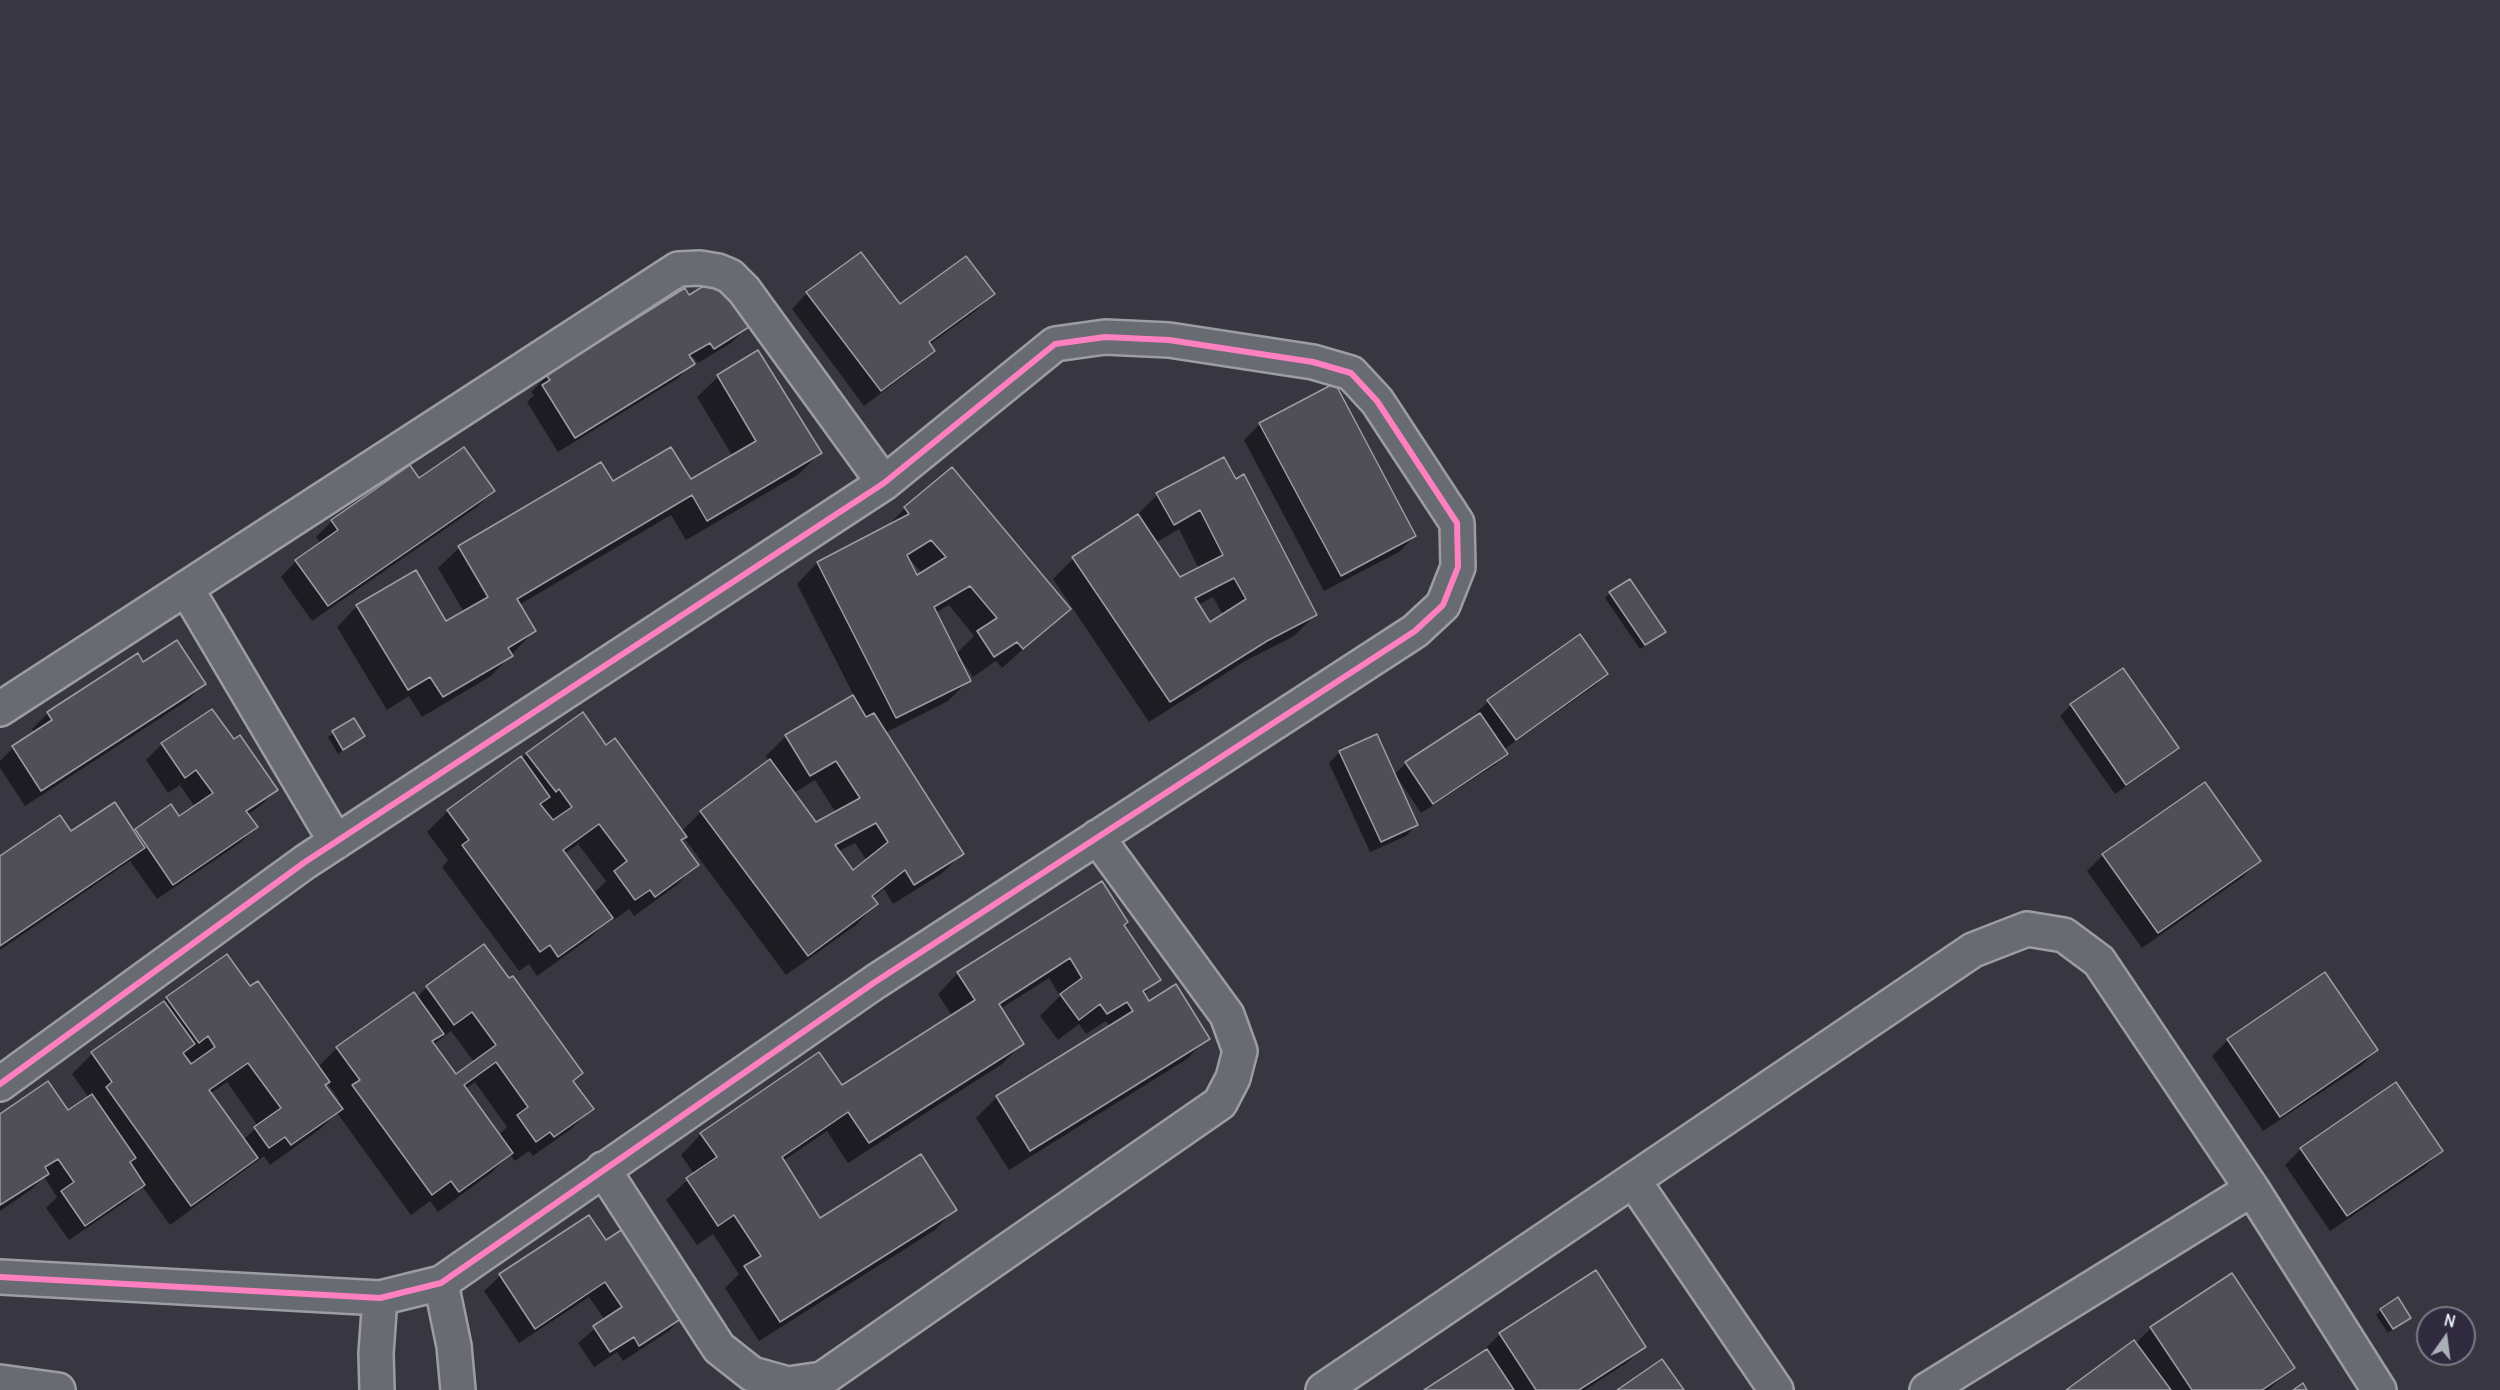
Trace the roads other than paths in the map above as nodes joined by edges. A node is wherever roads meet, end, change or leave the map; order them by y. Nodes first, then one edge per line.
1 (884, 483) junction
2 (186, 588) junction
3 (0, 709) edge
4 (1097, 837) junction
5 (336, 842) junction
6 (0, 1084) edge
7 (603, 1169) junction
8 (1633, 1180) junction
9 (2252, 1189) junction
10 (0, 1276) edge
11 (441, 1283) junction
12 (380, 1298) junction
13 (0, 1382) edge
14 (58, 1390) edge
15 (377, 1390) edge
16 (458, 1390) edge
17 (1323, 1390) edge
18 (1776, 1390) edge
19 (1928, 1390) edge
20 (2379, 1390) edge

1 - 2 street
1 - 4 street
1 - 5 street
2 - 3 street
2 - 5 street
4 - 7 street
4 - 7 street
5 - 6 street
7 - 11 street
8 - 9 street
8 - 17 street
8 - 18 street
9 - 19 street
9 - 20 street
10 - 12 street
11 - 12 street
11 - 16 street
12 - 15 street
13 - 14 street

